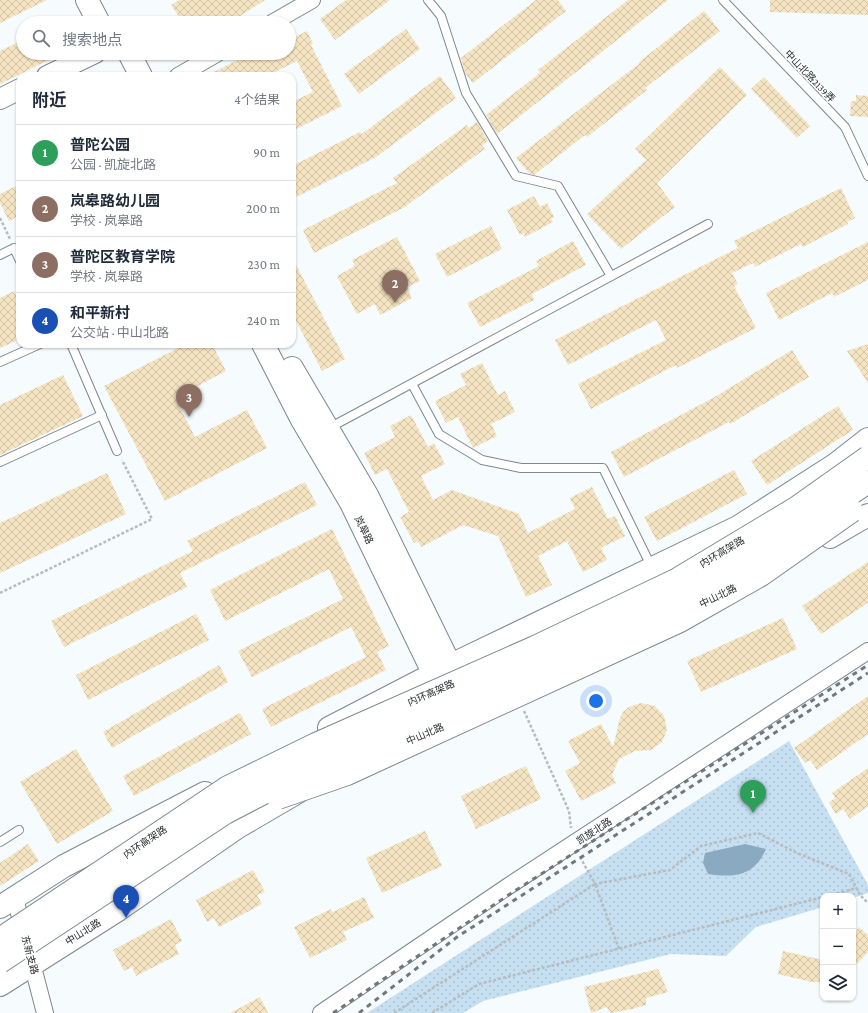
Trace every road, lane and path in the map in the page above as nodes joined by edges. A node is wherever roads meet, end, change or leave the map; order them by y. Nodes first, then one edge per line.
1 (87, 0) edge
2 (102, 0) edge
3 (312, 0) edge
4 (428, 0) edge
5 (723, 0) edge
6 (95, 16) edge
7 (110, 16) edge
8 (284, 16) edge
9 (80, 60) edge
10 (118, 60) edge
11 (133, 60) edge
12 (206, 60) edge
13 (55, 72) edge
14 (124, 72) edge
15 (139, 72) edge
16 (185, 72) edge
17 (16, 91) edge
18 (0, 99) edge
19 (868, 176) edge
20 (0, 218) edge
21 (708, 224) dead end
22 (14, 248) junction
23 (16, 252) edge
24 (0, 255) edge
25 (611, 276) junction
26 (31, 348) edge
27 (73, 348) edge
28 (265, 348) edge
29 (281, 348) edge
30 (0, 362) edge
31 (412, 384) junction
32 (102, 415) junction
33 (328, 429) junction
34 (868, 439) edge
35 (117, 451) joint
36 (868, 457) edge
37 (0, 462) edge
38 (868, 482) edge
39 (868, 499) edge
40 (868, 515) edge
41 (652, 569) junction
42 (0, 592) edge
43 (868, 651) edge
44 (442, 669) junction
45 (516, 694) junction
46 (464, 717) junction
47 (225, 813) junction
48 (19, 830) dead end
49 (0, 842) edge
50 (573, 844) junction
51 (595, 884) junction
52 (858, 888) junction
53 (839, 893) edge
54 (820, 898) edge
55 (7, 903) edge
56 (868, 903) edge
57 (0, 939) edge
58 (619, 949) junction
59 (0, 962) edge
60 (32, 964) junction
61 (0, 985) edge
62 (45, 1013) edge
63 (321, 1013) edge
64 (394, 1013) edge
65 (432, 1013) edge

1 - 6 main road
2 - 7 main road
3 - 8 street
4 - 25 lane
5 - 19 lane, 中山北路2139弄
9 - 13 street
10 - 14 main road
11 - 15 main road
12 - 16 street
17 - 18 street
20 - 22 path
21 - 25 lane
22 - 23 lane
22 - 24 lane
25 - 31 lane
26 - 30 lane
27 - 32 lane
28 - 44 main road, 岚皋路
29 - 33 main road, 岚皋路
31 - 33 lane
31 - 41 lane
32 - 35 lane
32 - 37 lane
33 - 44 main road, 岚皋路
34 - 41 main road
35 - 42 path
36 - 57 main road, 内环高架路, bridge
38 - 47 main road, 内环高架路, bridge
39 - 47 main road, bridge
40 - 45 main road, 中山北路
41 - 44 main road
43 - 50 street, 凯旋北路
44 - 46 main road, 岚皋路
44 - 55 main road
45 - 46 main road, 中山北路
45 - 50 path
46 - 60 main road, 中山北路
47 - 59 main road, 内环高架路, bridge
48 - 49 lane
50 - 51 path
50 - 63 street, 凯旋北路
51 - 52 path
51 - 58 path
51 - 64 path
52 - 53 path
52 - 56 path
54 - 58 path
55 - 60 street, 东新支路
58 - 65 path
60 - 61 main road, 中山北路
60 - 62 street, 东新支路

